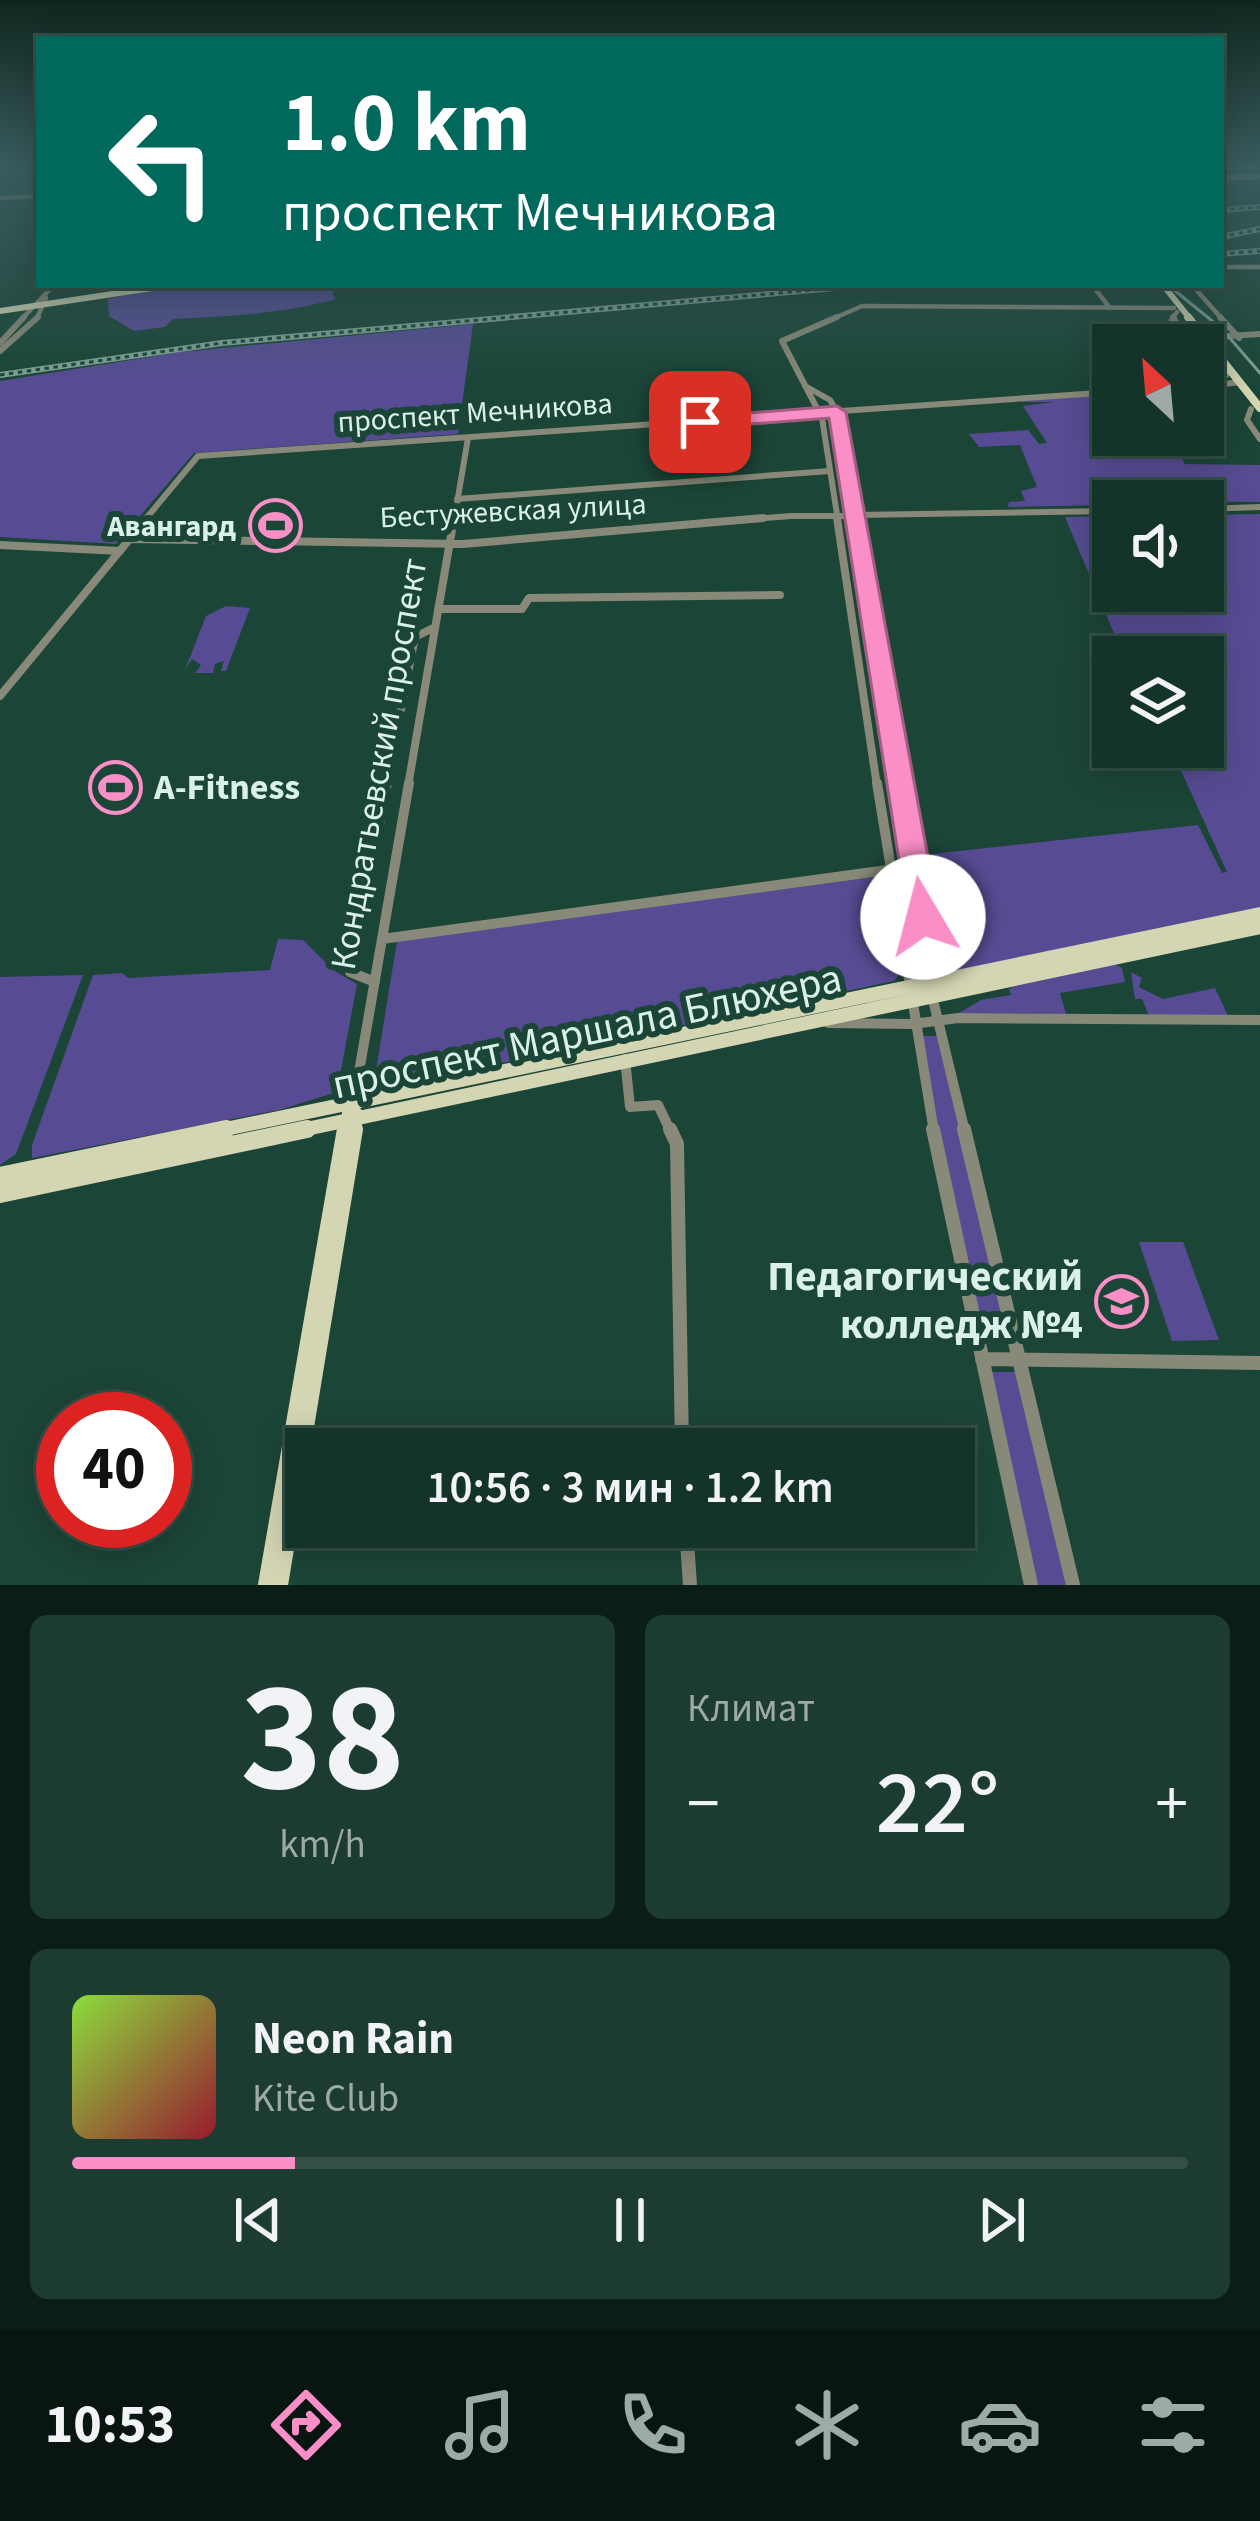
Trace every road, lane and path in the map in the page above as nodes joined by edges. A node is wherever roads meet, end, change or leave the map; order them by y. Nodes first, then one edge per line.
1 (1260, 266) edge
2 (1224, 267) edge
3 (52, 288) edge
4 (130, 288) edge
5 (150, 288) edge
6 (1096, 288) edge
7 (1162, 288) edge
8 (1163, 288) edge
9 (1197, 288) edge
10 (43, 303) junction
11 (0, 308) edge
12 (1110, 308) junction
13 (1175, 310) junction
14 (1175, 324) edge
15 (1187, 324) edge
16 (1194, 324) edge
17 (1260, 335) edge
18 (1238, 336) junction
19 (1224, 337) edge
20 (1224, 338) edge
21 (0, 346) edge
22 (1224, 370) edge
23 (1224, 370) edge
24 (1224, 374) edge
25 (1232, 380) junction
26 (1224, 382) edge
27 (805, 386) junction
28 (1092, 394) edge
29 (1256, 408) edge
30 (837, 412) junction
31 (820, 413) junction
32 (1260, 420) edge
33 (468, 438) junction
34 (1260, 439) edge
35 (830, 470) junction
36 (458, 499) junction
37 (1260, 508) edge
38 (1224, 509) edge
39 (1092, 511) edge
40 (837, 515) junction
41 (856, 515) junction
42 (130, 539) junction
43 (0, 544) edge
44 (450, 544) junction
45 (120, 551) junction
46 (780, 595) dead end
47 (438, 609) junction
48 (435, 627) junction
49 (0, 696) edge
50 (916, 866) junction
51 (891, 868) junction
52 (1260, 914) edge
53 (1260, 928) edge
54 (382, 939) junction
55 (375, 982) junction
56 (932, 991) junction
57 (909, 995) junction
58 (941, 1020) junction
59 (1260, 1020) edge
60 (807, 1022) junction
61 (914, 1024) junction
62 (626, 1059) junction
63 (352, 1113) junction
64 (0, 1176) edge
65 (0, 1194) edge
66 (982, 1359) junction
67 (1019, 1360) junction
68 (1260, 1363) edge
69 (682, 1428) edge
70 (687, 1548) edge
71 (267, 1585) edge
72 (279, 1585) edge
73 (690, 1585) edge
74 (1031, 1585) edge
75 (1073, 1585) edge

1 - 2 street
3 - 10 street
4 - 10 main road
5 - 10 main road
6 - 12 street
7 - 13 main road
8 - 16 main road
9 - 18 street
10 - 11 main road
10 - 21 street
12 - 13 street
12 - 27 street
13 - 14 street
13 - 15 main road
17 - 18 street
18 - 19 street
18 - 20 street
22 - 25 main road
23 - 25 main road
24 - 25 street
25 - 26 street
25 - 29 main road
27 - 30 street
27 - 31 street
28 - 30 street, проспект Мечникова
29 - 32 main road
29 - 34 street
30 - 31 street, проспект Мечникова
30 - 41 street
31 - 33 street, проспект Мечникова
31 - 35 street
33 - 36 street, Кондратьевский проспект
33 - 42 street, проспект Мечникова
35 - 36 street
35 - 40 street
36 - 44 street, Кондратьевский проспект
37 - 38 street
39 - 41 street, Бестужевская улица
40 - 41 street, Бестужевская улица
40 - 44 street, Бестужевская улица
40 - 51 street
41 - 50 street
42 - 44 street, Бестужевская улица
42 - 45 street
43 - 45 street
44 - 47 street, Кондратьевский проспект
45 - 49 street
46 - 47 street
47 - 48 street, Кондратьевский проспект
48 - 54 street, Кондратьевский проспект
48 - 55 street
50 - 51 street
50 - 56 street
51 - 54 street
51 - 57 street
52 - 56 main road, проспект Маршала Блюхера
53 - 56 main road, проспект Маршала Блюхера
54 - 55 street, Кондратьевский проспект
55 - 63 street, Кондратьевский проспект
56 - 57 main road, проспект Маршала Блюхера
56 - 58 street
57 - 60 main road, проспект Маршала Блюхера
57 - 61 street
57 - 63 main road, проспект Маршала Блюхера
58 - 59 street
58 - 61 street
58 - 67 street
60 - 61 street
60 - 62 main road, проспект Маршала Блюхера
61 - 66 street
62 - 63 main road, проспект Маршала Блюхера
62 - 69 street
63 - 64 main road, проспект Маршала Блюхера
63 - 65 main road, проспект Маршала Блюхера
63 - 71 main road, Кондратьевский проспект
63 - 72 main road, Кондратьевский проспект
66 - 67 street
66 - 74 street
67 - 68 street
67 - 75 street
70 - 73 street

